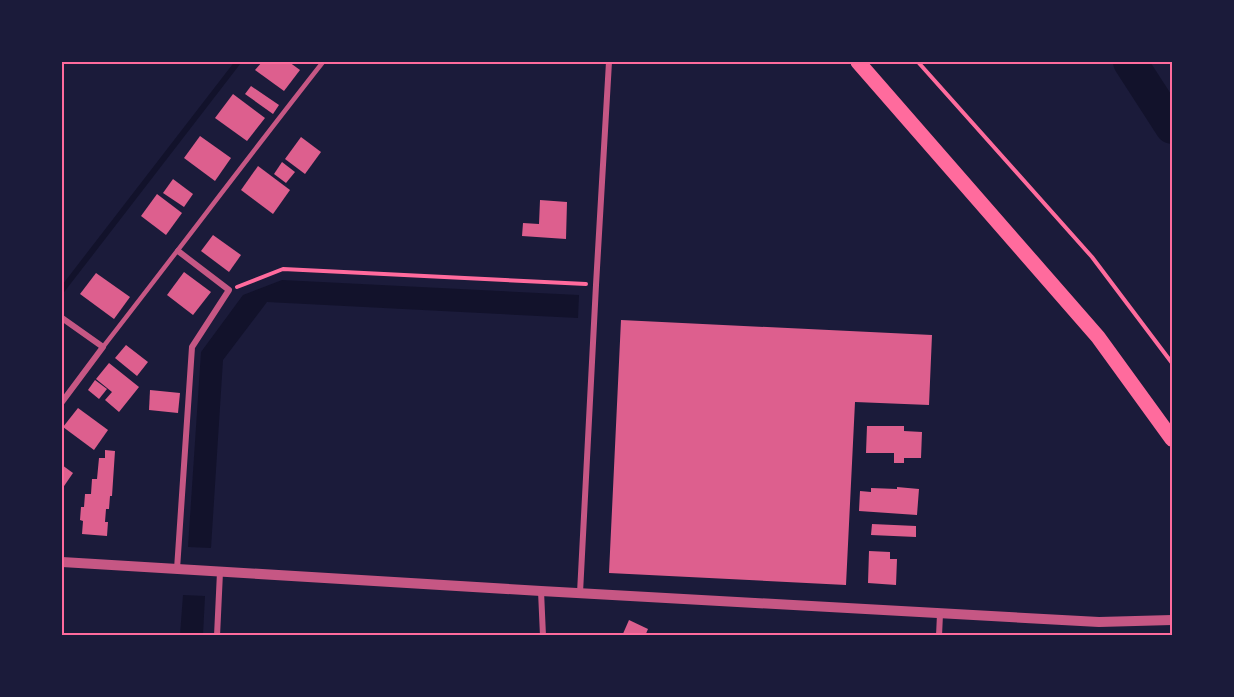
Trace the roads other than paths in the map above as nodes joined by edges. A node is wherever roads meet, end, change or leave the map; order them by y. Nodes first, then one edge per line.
1 (323, 62) edge
2 (609, 62) edge
3 (858, 62) edge
4 (178, 251) junction
5 (62, 318) edge
6 (103, 347) junction
7 (62, 402) edge
8 (1173, 440) edge
9 (62, 562) edge
10 (177, 569) junction
11 (220, 572) junction
12 (541, 591) junction
13 (580, 593) junction
14 (940, 614) junction
15 (1173, 620) edge
16 (217, 636) edge
17 (543, 636) edge
18 (939, 636) edge

1 - 4 lane
2 - 13 street
3 - 8 main road
4 - 6 lane
4 - 10 street
5 - 6 street
6 - 7 street
9 - 10 street
10 - 11 street
11 - 12 street
11 - 16 street
12 - 13 street
12 - 17 street
13 - 14 street
14 - 15 street
14 - 18 street

